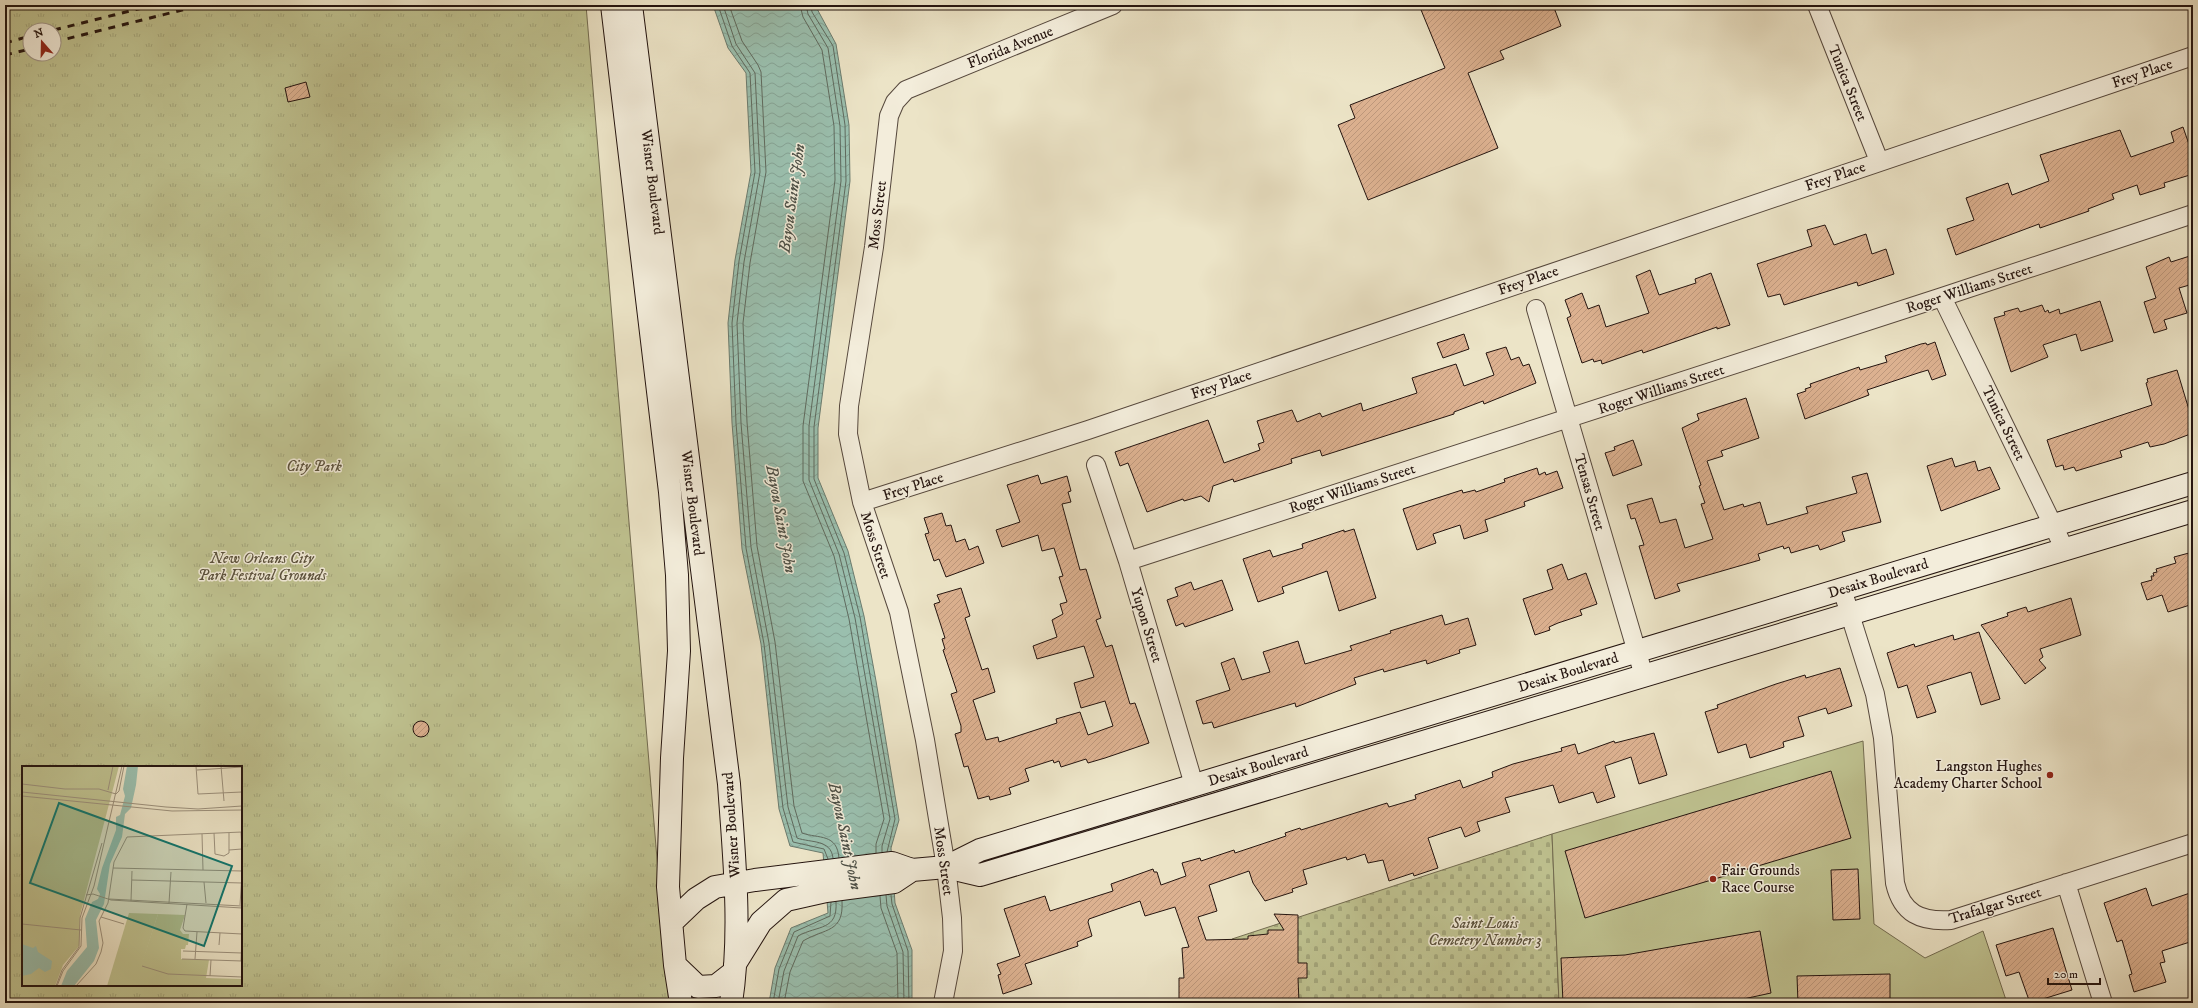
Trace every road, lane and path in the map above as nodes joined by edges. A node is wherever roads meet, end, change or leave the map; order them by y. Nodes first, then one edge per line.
1 (612, 5) edge
2 (631, 5) edge
3 (1113, 5) edge
4 (1817, 5) edge
5 (2193, 56) edge
6 (906, 90) joint
7 (1879, 162) junction
8 (2193, 214) edge
9 (1942, 297) junction
10 (1536, 309) dead end
11 (1569, 419) junction
12 (1096, 466) dead end
13 (2193, 482) edge
14 (862, 502) junction
15 (2193, 511) edge
16 (2053, 525) junction
17 (2065, 550) junction
18 (1128, 561) junction
19 (1842, 589) junction
20 (1849, 614) junction
21 (1636, 651) junction
22 (1644, 676) junction
23 (1194, 785) junction
24 (1202, 809) junction
25 (2193, 843) edge
26 (946, 867) junction
27 (824, 882) junction
28 (735, 883) junction
29 (2066, 883) junction
30 (672, 921) junction
31 (675, 965) junction
32 (734, 968) junction
33 (681, 1003) edge
34 (731, 1003) edge
35 (943, 1003) edge
36 (2103, 1003) edge

1 - 30 street, Wisner Boulevard
2 - 28 street, Wisner Boulevard
3 - 6 street, Florida Avenue
4 - 7 street, Tunica Street
5 - 7 street, Frey Place
6 - 14 street, Moss Street
7 - 14 street, Frey Place
8 - 9 street, Roger Williams Street
9 - 11 street, Roger Williams Street
9 - 16 street, Tunica Street
10 - 11 street, Tensas Street
11 - 18 street, Roger Williams Street
11 - 21 street, Tensas Street
12 - 18 street, Yupon Street
13 - 16 street, Desaix Boulevard
14 - 26 street, Moss Street
15 - 17 street, Desaix Boulevard
16 - 17 street, Tunica Street
16 - 19 street, Desaix Boulevard
17 - 20 street, Desaix Boulevard
18 - 23 street, Yupon Street
19 - 20 street, Trafalgar Street
19 - 21 street, Desaix Boulevard
20 - 22 street, Desaix Boulevard
20 - 29 street, Trafalgar Street
21 - 22 street, Tensas Street
21 - 23 street, Desaix Boulevard
22 - 24 street, Desaix Boulevard
23 - 24 street
23 - 26 street, Desaix Boulevard
24 - 26 street, Desaix Boulevard
25 - 29 street, Trafalgar Street
26 - 27 street, Desaix Boulevard
26 - 35 street, Moss Street
27 - 28 street, Desaix Boulevard
27 - 32 street, Desaix Boulevard
28 - 30 street, Desaix Boulevard
28 - 32 street, Wisner Boulevard
29 - 36 street
30 - 31 street, Wisner Boulevard
31 - 32 street
31 - 33 street, Wisner Boulevard
32 - 34 street, Wisner Boulevard

